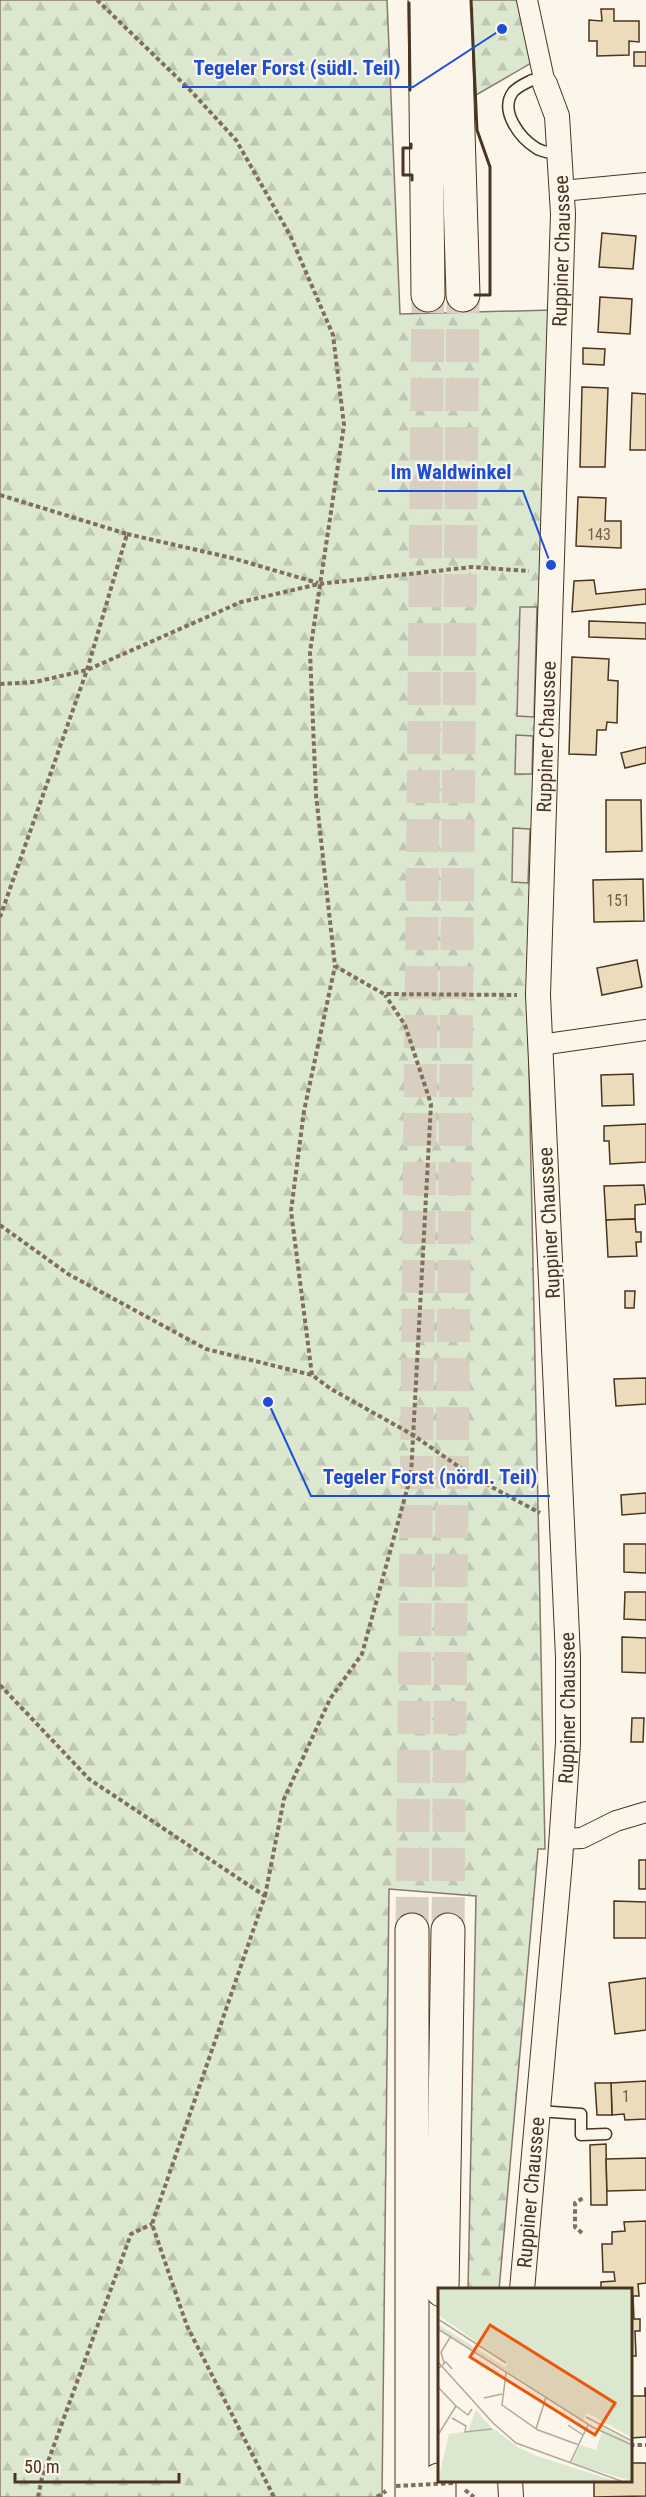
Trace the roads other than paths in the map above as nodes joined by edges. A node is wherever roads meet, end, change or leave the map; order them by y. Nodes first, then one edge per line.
1 (425, 0) edge
2 (454, 0) edge
3 (527, 0) edge
4 (545, 84) junction
5 (559, 155) junction
6 (646, 183) edge
7 (562, 191) junction
8 (428, 295) tunnel mouth
9 (463, 295) tunnel mouth
10 (646, 1030) edge
11 (540, 1046) junction
12 (646, 1812) edge
13 (562, 1839) junction
14 (412, 1930) tunnel mouth
15 (448, 1930) tunnel mouth
16 (538, 2111) junction
17 (606, 2134) dead end
18 (442, 2288) edge
19 (522, 2288) edge
20 (510, 2482) edge
21 (404, 2491) edge
22 (511, 2497) edge

1 - 8 highway
2 - 9 highway
3 - 4 street, Ruppiner Chaussee
4 - 5 street, Ruppiner Chaussee
4 - 5 lane, Ruppiner Chaussee
5 - 7 street, Ruppiner Chaussee
6 - 7 street
7 - 11 street, Ruppiner Chaussee
10 - 11 street
11 - 13 street, Ruppiner Chaussee
12 - 13 street
13 - 16 street, Ruppiner Chaussee
14 - 21 highway
15 - 18 highway
16 - 17 lane
16 - 19 street, Ruppiner Chaussee
20 - 22 street

